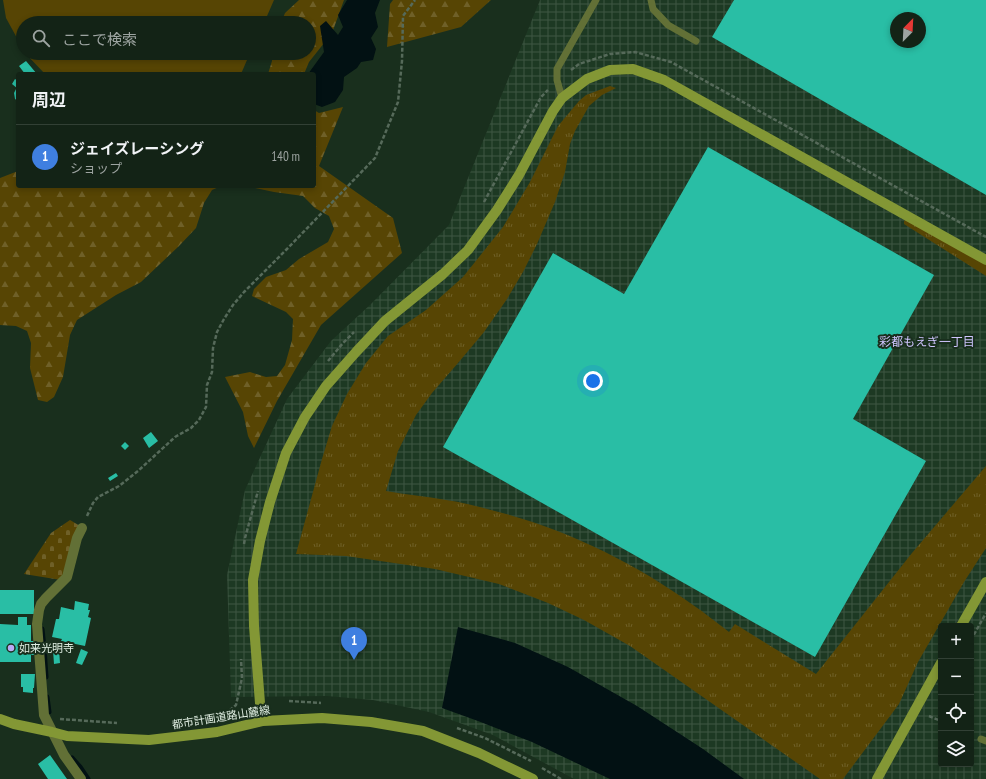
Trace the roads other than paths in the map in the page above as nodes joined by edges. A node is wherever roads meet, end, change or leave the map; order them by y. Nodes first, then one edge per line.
1 (596, 0) edge
2 (650, 0) edge
3 (696, 41) dead end
4 (562, 98) junction
5 (986, 260) edge
6 (82, 528) road end
7 (986, 582) edge
8 (963, 623) edge
9 (938, 668) edge
10 (0, 719) edge
11 (263, 721) junction
12 (52, 732) junction
13 (81, 779) edge
14 (533, 779) edge
15 (877, 779) edge

1 - 4 lane
2 - 3 lane
4 - 5 street
4 - 11 street
6 - 12 street
7 - 8 street
9 - 15 street
10 - 12 street, 都市計画道路山麓線
11 - 12 street, 都市計画道路山麓線
11 - 14 street, 都市計画道路山麓線
12 - 13 street

